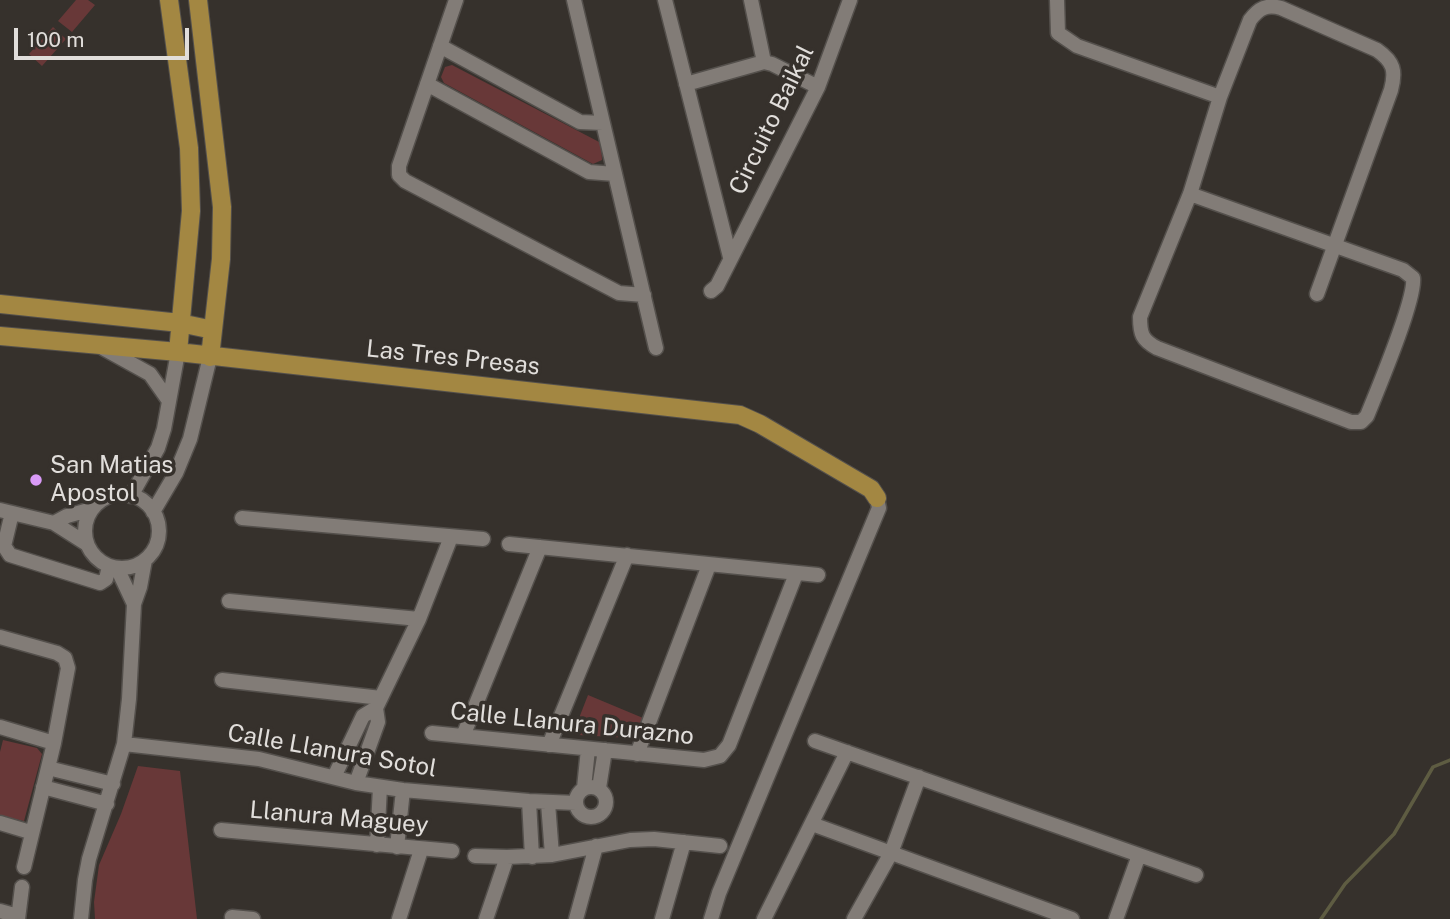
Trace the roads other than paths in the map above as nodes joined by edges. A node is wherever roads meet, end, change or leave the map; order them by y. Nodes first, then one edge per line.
1 (169, 0) edge
2 (198, 0) edge
3 (456, 0) edge
4 (575, 0) edge
5 (666, 0) edge
6 (751, 0) edge
7 (850, 0) edge
8 (1057, 0) edge
9 (440, 46) junction
10 (764, 62) junction
11 (427, 84) junction
12 (686, 84) junction
13 (818, 87) junction
14 (1220, 97) junction
15 (603, 123) junction
16 (615, 174) junction
17 (1190, 194) junction
18 (1336, 246) junction
19 (730, 257) junction
20 (711, 291) dead end
21 (1317, 294) dead end
22 (643, 295) junction
23 (0, 304) edge
24 (180, 323) junction
25 (213, 330) junction
26 (0, 336) edge
27 (96, 344) junction
28 (656, 348) dead end
29 (177, 352) junction
30 (210, 357) junction
31 (169, 401) junction
32 (152, 461) junction
33 (176, 473) junction
34 (131, 496) junction
35 (877, 498) joint
36 (92, 509) junction
37 (6, 512) edge
38 (153, 512) junction
39 (242, 518) dead end
40 (54, 523) junction
41 (451, 537) junction
42 (483, 539) dead end
43 (87, 544) junction
44 (509, 544) dead end
45 (540, 547) junction
46 (627, 555) junction
47 (145, 559) junction
48 (709, 565) junction
49 (113, 567) junction
50 (796, 574) junction
51 (818, 575) dead end
52 (229, 601) dead end
53 (134, 604) junction
54 (419, 618) junction
55 (0, 637) edge
56 (222, 680) dead end
57 (379, 703) junction
58 (0, 727) edge
59 (432, 733) dead end
60 (463, 736) junction
61 (815, 741) dead end
62 (54, 743) junction
63 (124, 744) junction
64 (549, 745) junction
65 (588, 749) junction
66 (605, 750) junction
67 (847, 752) junction
68 (637, 754) junction
69 (48, 768) junction
70 (334, 777) junction
71 (919, 777) junction
72 (356, 783) junction
73 (113, 784) junction
74 (43, 787) junction
75 (380, 787) junction
76 (591, 788) junction
77 (403, 790) junction
78 (529, 801) junction
79 (548, 803) junction
80 (576, 803) junction
81 (107, 804) junction
82 (0, 823) edge
83 (812, 824) junction
84 (221, 830) dead end
85 (30, 832) junction
86 (684, 842) junction
87 (377, 845) junction
88 (596, 846) junction
89 (720, 846) dead end
90 (397, 847) junction
91 (421, 850) junction
92 (452, 851) dead end
93 (891, 853) junction
94 (552, 855) junction
95 (1139, 855) junction
96 (475, 856) dead end
97 (507, 857) junction
98 (532, 857) junction
99 (24, 867) dead end
100 (1196, 875) dead end
101 (22, 887) dead end
102 (0, 911) edge
103 (18, 918) edge
104 (232, 918) edge
105 (81, 919) edge
106 (253, 919) edge
107 (400, 919) edge
108 (486, 919) edge
109 (576, 919) edge
110 (662, 919) edge
111 (711, 919) edge
112 (764, 919) edge
113 (854, 919) edge
114 (1072, 919) edge
115 (1116, 919) edge

1 - 24 main road
2 - 25 main road
3 - 9 street
4 - 15 street
5 - 12 street, Circuito Baikal
6 - 10 street
7 - 13 street, Circuito Baikal
8 - 14 street
9 - 11 street
9 - 15 street
10 - 12 street
10 - 13 street
11 - 16 street
11 - 22 street
12 - 19 street, Circuito Baikal
13 - 19 street, Circuito Baikal
14 - 17 street
14 - 18 street
15 - 16 street
16 - 22 street
17 - 18 street
17 - 18 street
18 - 21 street
19 - 20 street, Circuito Baikal
22 - 28 street
23 - 24 main road
24 - 25 main road
24 - 29 main road
25 - 30 main road
26 - 27 main road, Las Tres Presas
27 - 29 main road, Las Tres Presas
27 - 31 street
29 - 30 main road, Las Tres Presas
29 - 31 street
30 - 33 street
30 - 35 main road, Las Tres Presas
31 - 32 street
32 - 33 street
32 - 34 street
33 - 38 street
34 - 36 street
34 - 38 street
35 - 111 street
36 - 40 street
36 - 43 street
37 - 40 street
37 - 49 street
38 - 47 street
39 - 41 street
40 - 43 street
41 - 42 street
41 - 54 street
43 - 49 street
44 - 45 street
45 - 46 street
45 - 60 street
46 - 48 street
46 - 64 street
47 - 49 street
47 - 53 street
48 - 50 street
48 - 68 street
49 - 53 street
50 - 51 street
50 - 68 street, Calle Llanura Durazno
52 - 54 street
53 - 63 street
54 - 57 street
55 - 62 street
56 - 57 street
57 - 70 street
57 - 72 street
58 - 62 street
59 - 60 street, Calle Llanura Durazno
60 - 64 street, Calle Llanura Durazno
61 - 67 street
62 - 69 street
63 - 70 street, Calle Llanura Sotol
63 - 73 street
64 - 65 street, Calle Llanura Durazno
65 - 66 street, Calle Llanura Durazno
65 - 76 street
66 - 68 street, Calle Llanura Durazno
66 - 76 street
67 - 71 street
67 - 83 street
69 - 73 street
69 - 74 street
70 - 72 street, Calle Llanura Sotol
71 - 93 street
71 - 95 street
72 - 75 street, Calle Llanura Sotol
73 - 81 street
74 - 81 street
74 - 85 street
75 - 77 street, Calle Llanura Sotol
75 - 87 street
76 - 80 street
76 - 80 street
77 - 78 street, Calle Llanura Sotol
77 - 90 street
78 - 79 street, Calle Llanura Sotol
78 - 98 street
79 - 80 street, Calle Llanura Sotol
79 - 94 street
81 - 105 street
82 - 85 street
83 - 93 street
83 - 112 street
84 - 87 street, Llanura Maguey
85 - 99 street
86 - 88 street
86 - 89 street
86 - 110 street
87 - 90 street, Llanura Maguey
88 - 94 street
88 - 109 street
90 - 91 street, Llanura Maguey
91 - 92 street, Llanura Maguey
91 - 107 street
93 - 113 street
93 - 114 street
94 - 98 street
95 - 100 street
95 - 115 street
96 - 97 street
97 - 98 street
97 - 108 street
101 - 103 street
102 - 103 street
104 - 106 street

